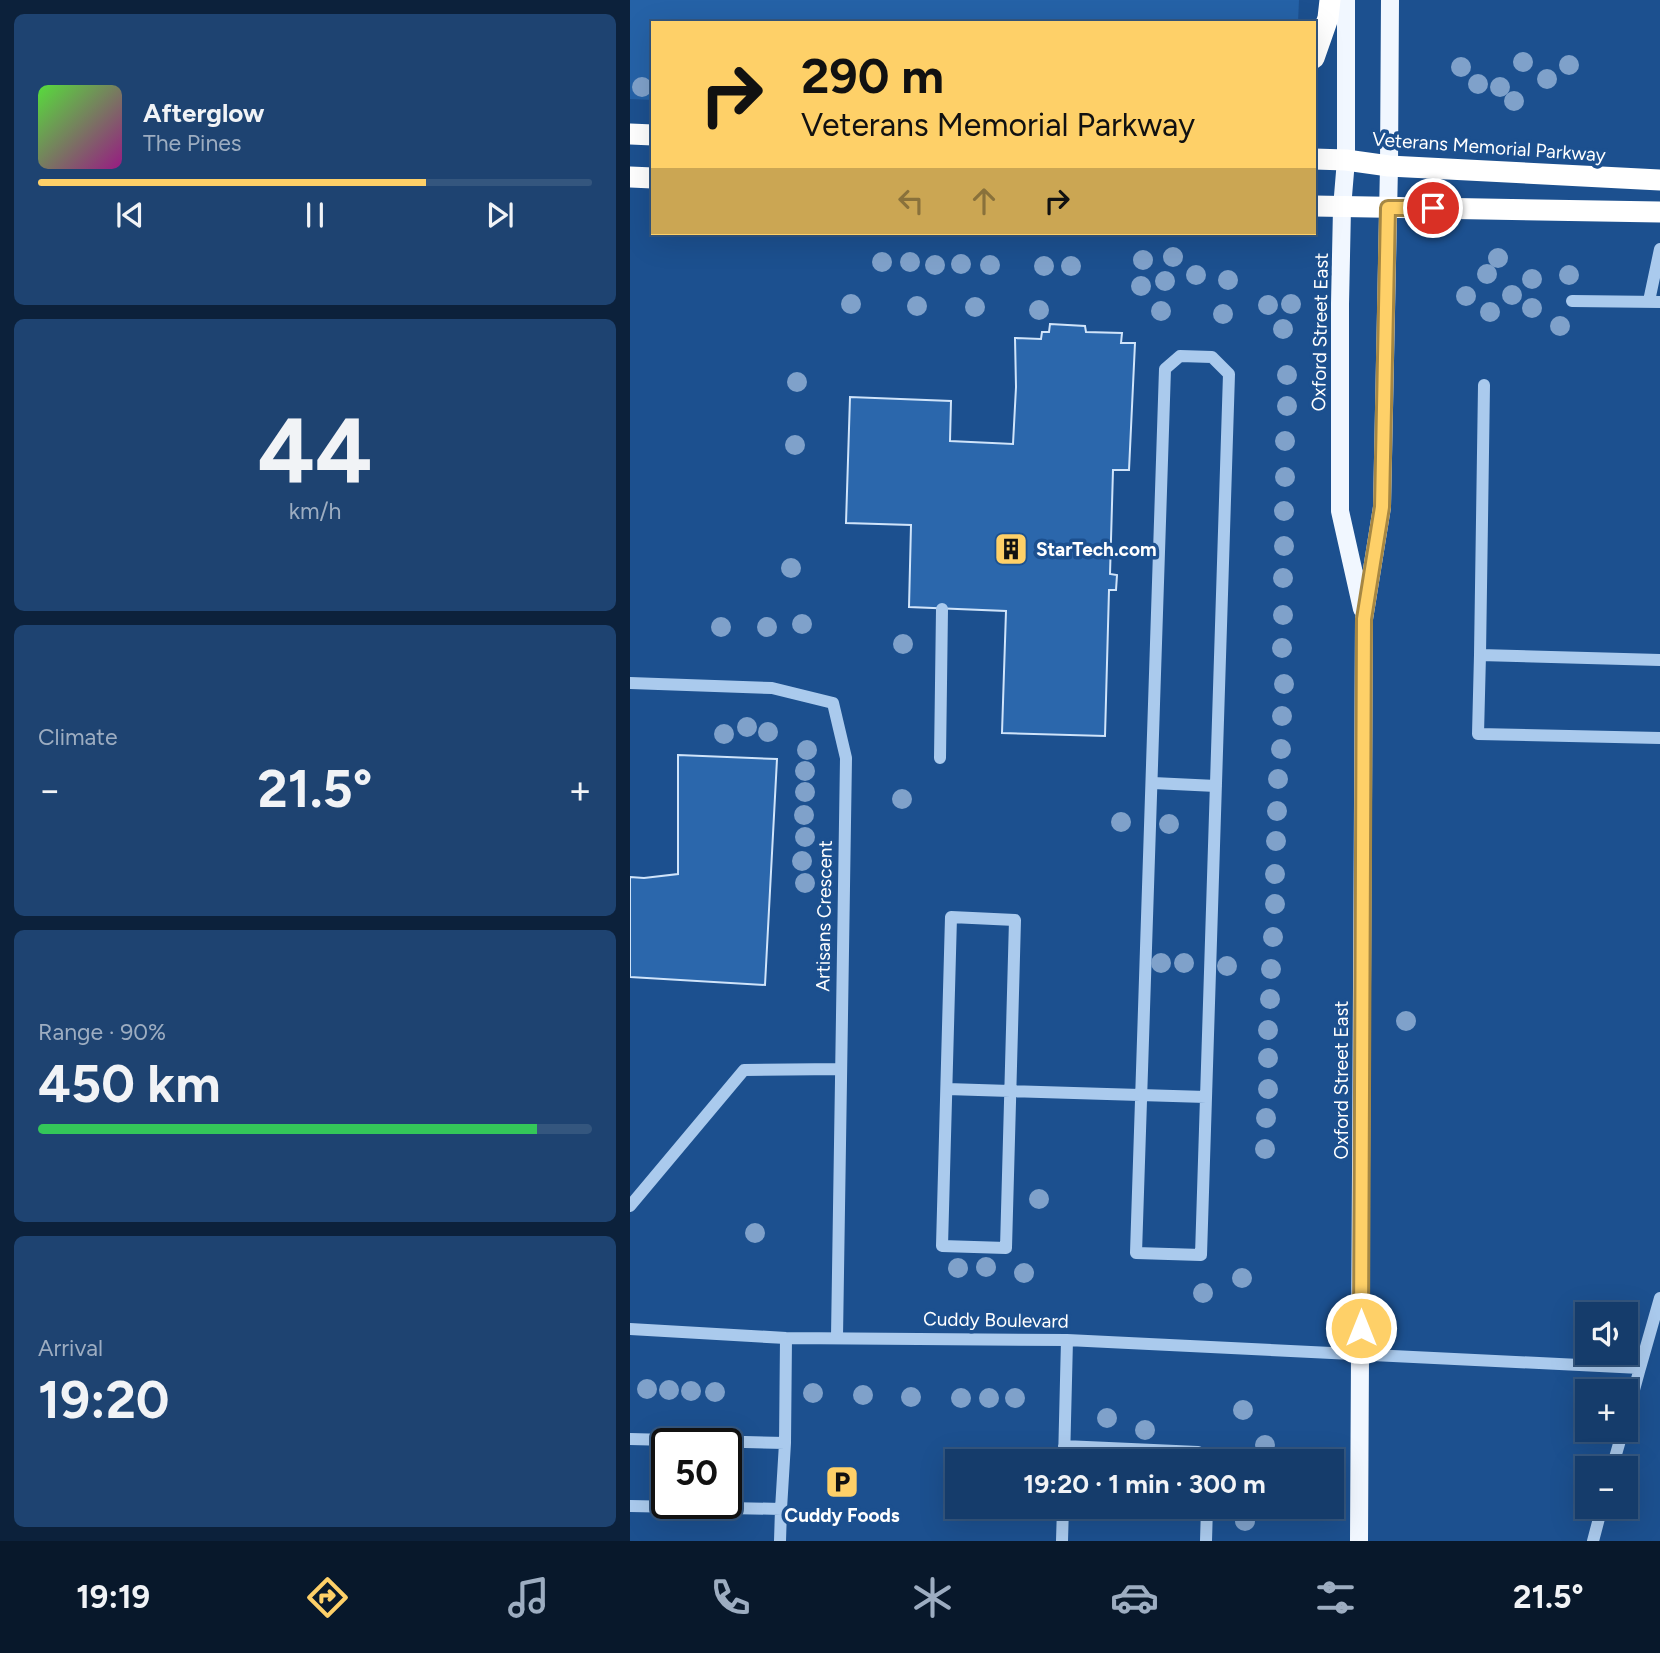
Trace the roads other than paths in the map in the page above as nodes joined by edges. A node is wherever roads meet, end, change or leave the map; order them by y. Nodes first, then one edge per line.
1 (1330, 0) edge
2 (1346, 0) edge
3 (1390, 0) edge
4 (1316, 52) edge
5 (630, 134) edge
6 (651, 135) edge
7 (1316, 159) edge
8 (1346, 160) junction
9 (1389, 166) junction
10 (630, 177) edge
11 (651, 178) edge
12 (1660, 180) edge
13 (1316, 206) edge
14 (1342, 208) junction
15 (1388, 208) junction
16 (1660, 212) edge
17 (1660, 249) edge
18 (1572, 301) dead end
19 (1655, 301) edge
20 (1484, 385) dead end
21 (942, 609) dead end
22 (1364, 619) junction
23 (1480, 655) junction
24 (1660, 660) edge
25 (630, 683) edge
26 (1660, 738) edge
27 (940, 758) dead end
28 (1153, 783) junction
29 (1216, 786) junction
30 (841, 1069) junction
31 (947, 1089) junction
32 (1010, 1091) junction
33 (1142, 1094) junction
34 (1206, 1097) junction
35 (630, 1206) edge
36 (1660, 1298) edge
37 (630, 1329) edge
38 (837, 1337) junction
39 (786, 1338) junction
40 (1067, 1340) junction
41 (1360, 1354) junction
42 (1640, 1368) junction
43 (1637, 1379) edge
44 (630, 1438) edge
45 (785, 1443) junction
46 (1064, 1446) joint
47 (1131, 1449) edge
48 (630, 1506) edge
49 (781, 1509) junction
50 (1063, 1519) edge
51 (1207, 1519) edge
52 (1598, 1519) edge
53 (780, 1541) edge
54 (1062, 1541) edge
55 (1206, 1541) edge
56 (1359, 1541) edge
57 (1592, 1541) edge

1 - 4 highway
2 - 8 main road, Oxford Street East
3 - 9 main road, Oxford Street East
5 - 6 highway
7 - 8 highway, Veterans Memorial Parkway
8 - 9 highway, Veterans Memorial Parkway
8 - 14 main road, Oxford Street East
9 - 12 highway, Veterans Memorial Parkway
9 - 15 main road, Oxford Street East
10 - 11 highway
13 - 14 highway
14 - 15 highway
14 - 22 main road, Oxford Street East
15 - 16 highway
15 - 22 main road, Oxford Street East
17 - 19 street
18 - 19 street
20 - 23 street
21 - 27 street
22 - 41 main road, Oxford Street East
23 - 24 street
23 - 26 street
25 - 30 street, Artisans Crescent
28 - 29 street
28 - 29 street
28 - 33 street
29 - 34 street
30 - 35 street
30 - 38 street, Artisans Crescent
31 - 32 street
31 - 32 street
31 - 32 street
32 - 33 street
33 - 34 street
33 - 34 street
36 - 42 street
37 - 39 street, Cuddy Boulevard
38 - 39 street, Cuddy Boulevard
38 - 40 street, Cuddy Boulevard
39 - 45 street
40 - 41 street, Cuddy Boulevard
40 - 46 street
41 - 42 street, Cuddy Boulevard
41 - 56 main road, Oxford Street East
42 - 43 street
44 - 45 street
45 - 49 street
46 - 47 street
48 - 49 street
49 - 53 street
50 - 54 street
51 - 55 street
52 - 57 street

